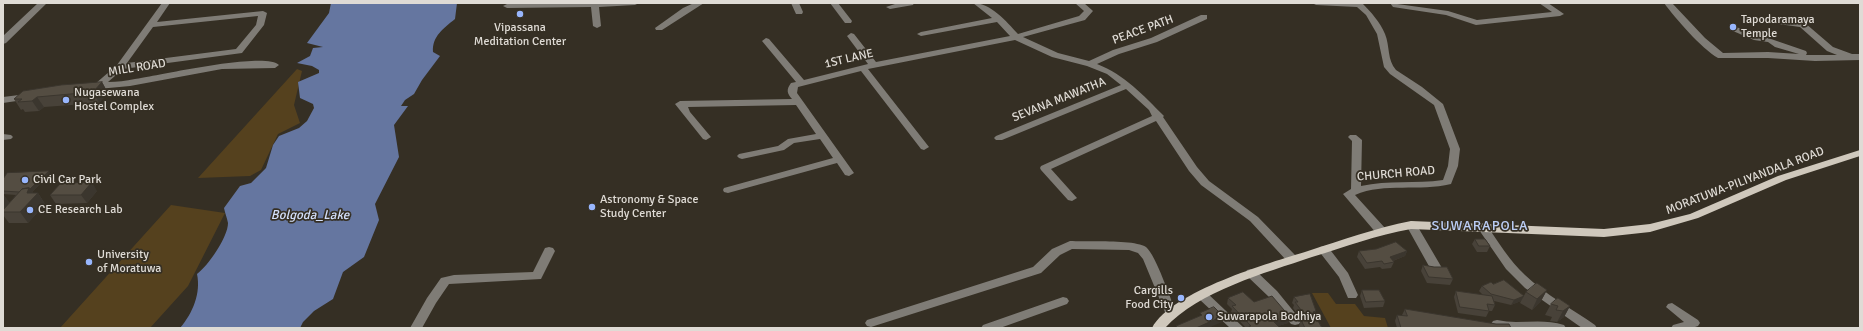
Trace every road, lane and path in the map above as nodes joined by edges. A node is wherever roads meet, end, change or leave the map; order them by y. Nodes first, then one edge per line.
1 (43, 3) edge
2 (166, 3) edge
3 (636, 3) edge
4 (700, 3) edge
5 (795, 3) edge
6 (834, 3) edge
7 (910, 3) edge
8 (977, 3) edge
9 (1079, 3) edge
10 (1316, 3) edge
11 (1394, 3) edge
12 (1543, 3) edge
13 (1668, 3) edge
14 (1358, 4) edge
15 (595, 5) junction
16 (507, 6) dead end
17 (890, 8) dead end
18 (799, 12) dead end
19 (1204, 17) dead end
20 (999, 19) junction
21 (1760, 19) dead end
22 (848, 21) dead end
23 (149, 25) junction
24 (597, 26) dead end
25 (659, 28) dead end
26 (1736, 29) dead end
27 (920, 34) dead end
28 (852, 36) dead end
29 (1016, 37) junction
30 (3, 41) edge
31 (766, 41) dead end
32 (1856, 57) edge
33 (1090, 64) junction
34 (275, 65) dead end
35 (874, 65) junction
36 (120, 67) junction
37 (862, 68) junction
38 (801, 82) junction
39 (1128, 85) junction
40 (98, 86) junction
41 (83, 90) edge
42 (35, 96) edge
43 (3, 100) edge
44 (799, 102) junction
45 (1159, 116) junction
46 (823, 136) junction
47 (706, 137) dead end
48 (1353, 137) dead end
49 (999, 138) dead end
50 (924, 147) dead end
51 (1860, 153) edge
52 (742, 156) dead end
53 (840, 159) junction
54 (850, 173) dead end
55 (728, 190) dead end
56 (1356, 190) junction
57 (1072, 198) dead end
58 (1411, 225) junction
59 (1482, 227) junction
60 (1381, 231) junction
61 (1324, 250) junction
62 (549, 251) dead end
63 (1291, 258) junction
64 (1436, 268) edge
65 (1251, 273) junction
66 (1202, 295) junction
67 (1352, 295) dead end
68 (1063, 301) dead end
69 (1672, 307) dead end
70 (1171, 314) junction
71 (1295, 321) dead end
72 (1483, 322) edge
73 (871, 323) dead end
74 (416, 328) edge
75 (987, 328) edge
76 (1158, 328) edge
77 (1238, 328) edge
78 (1560, 328) edge
79 (1591, 328) edge
80 (1676, 328) edge

1 - 30 street
2 - 23 street
3 - 15 street
4 - 25 street
5 - 18 street
6 - 22 street
7 - 17 street
8 - 20 street
9 - 29 street, 1ST LANE
10 - 14 street
11 - 12 street
13 - 32 street
14 - 56 street, CHURCH ROAD
15 - 16 street
15 - 24 street
19 - 33 street, PEACE PATH
20 - 27 street
20 - 29 street
21 - 32 street
23 - 36 street
23 - 36 street
26 - 32 street
28 - 35 street
29 - 33 street
29 - 35 street, 1ST LANE
31 - 38 street
33 - 39 street
34 - 40 street, MILL ROAD
35 - 37 street, 1ST LANE
36 - 40 street
37 - 38 street, 1ST LANE
37 - 50 street
38 - 44 street
39 - 45 street
39 - 49 street, SEVANA MAWATHA
40 - 41 street, MILL ROAD
42 - 43 street
44 - 46 street
44 - 47 street
45 - 57 street
45 - 63 street
46 - 52 street
46 - 53 street
48 - 56 street
51 - 59 main road, MORATUWA-PILIYANDALA ROAD
53 - 54 street
53 - 55 street
56 - 60 street, CHURCH ROAD
58 - 59 main road, MORATUWA-PILIYANDALA ROAD
58 - 60 main road, MORATUWA-PILIYANDALA ROAD
58 - 64 street
59 - 79 street
60 - 61 main road, MORATUWA-PILIYANDALA ROAD
61 - 63 main road, MORATUWA-PILIYANDALA ROAD
61 - 67 street
62 - 74 street
63 - 65 main road, MORATUWA-PILIYANDALA ROAD
65 - 66 main road, MORATUWA-PILIYANDALA ROAD
65 - 71 street
66 - 70 main road, MORATUWA-PILIYANDALA ROAD
66 - 77 street
68 - 75 street
69 - 80 street
70 - 73 street
70 - 76 main road, MORATUWA-PILIYANDALA ROAD
72 - 78 street

